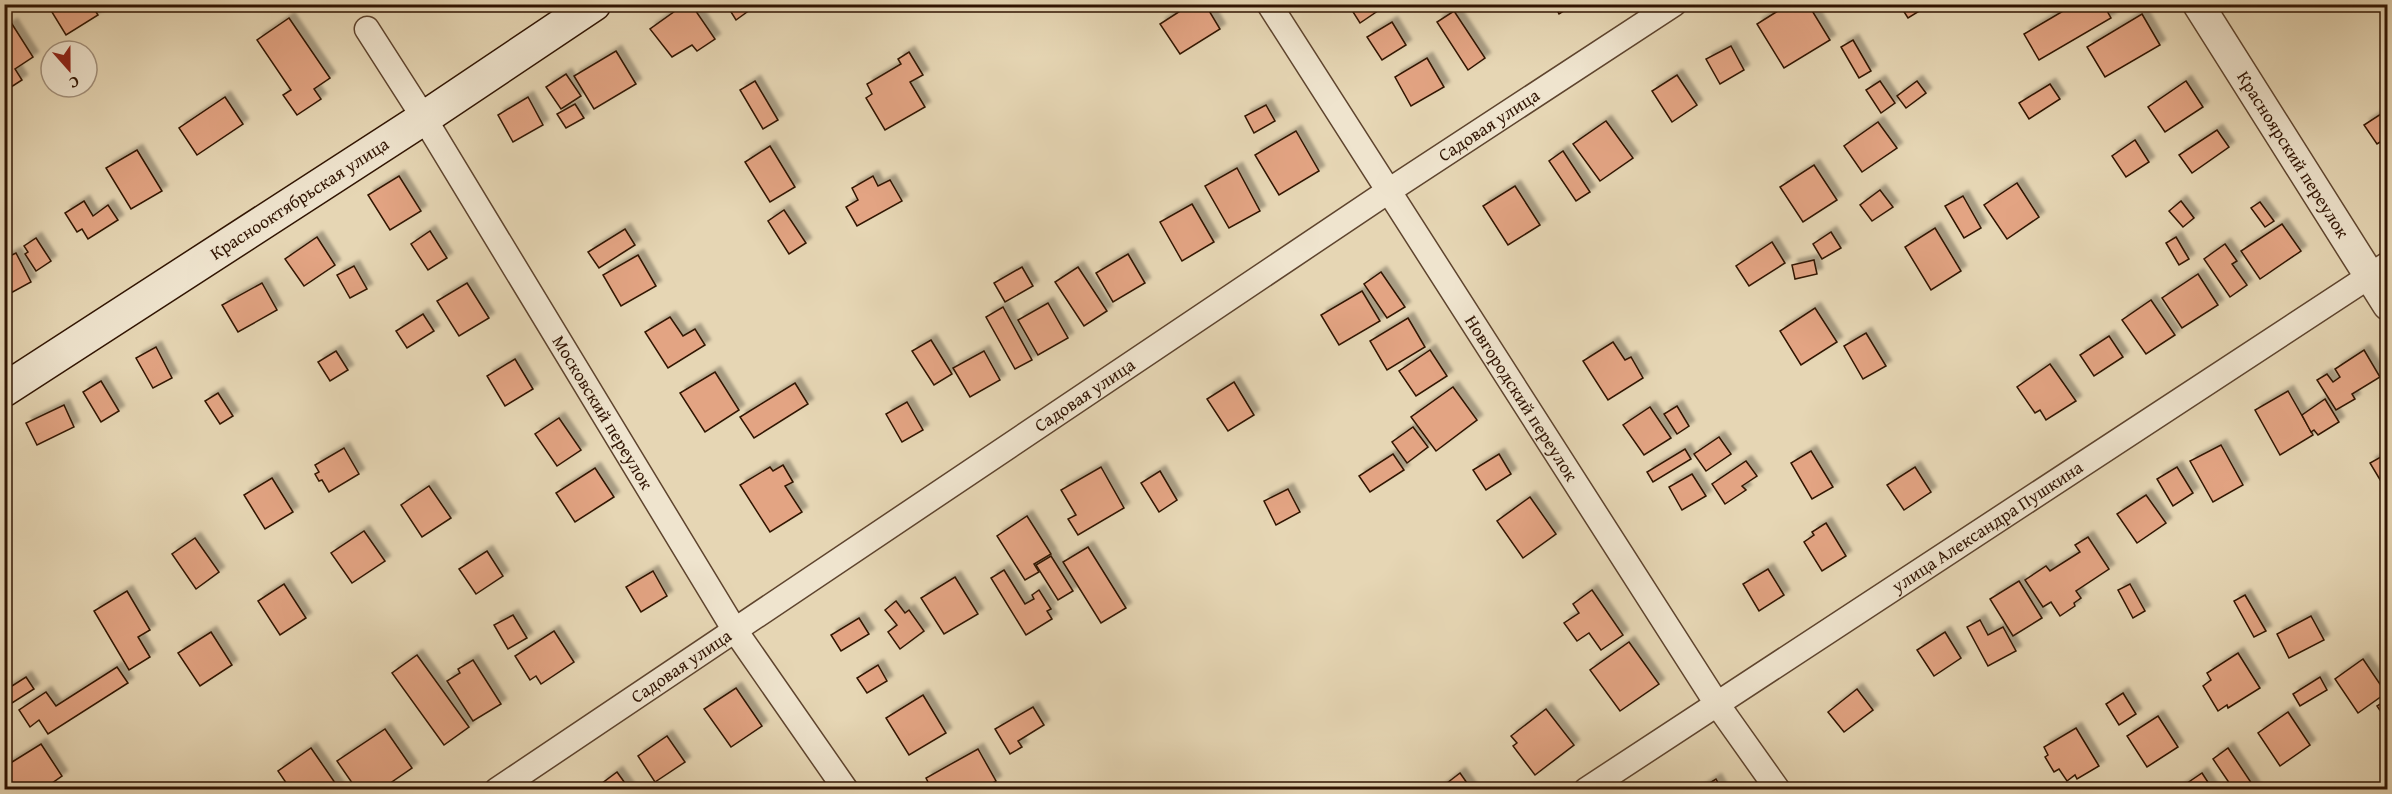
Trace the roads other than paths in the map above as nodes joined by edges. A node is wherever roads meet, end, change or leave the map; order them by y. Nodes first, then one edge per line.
1 (594, 4) edge
2 (1269, 4) edge
3 (1674, 4) edge
4 (2198, 4) edge
5 (367, 29) dead end
6 (424, 118) junction
7 (1388, 192) junction
8 (2378, 270) edge
9 (2388, 305) edge
10 (4, 390) edge
11 (734, 629) junction
12 (1717, 704) junction
13 (497, 789) edge
14 (846, 789) edge
15 (1586, 789) edge
16 (1778, 789) edge

1 - 6 main road, Краснооктябрьская улица
2 - 7 street, Новгородский переулок
3 - 7 street, Садовая улица
4 - 8 street, Красноярский переулок
5 - 6 street, Московский переулок
6 - 10 main road, Краснооктябрьская улица
6 - 11 street, Московский переулок
7 - 11 street, Садовая улица
7 - 12 street, Новгородский переулок
8 - 9 street, Красноярский переулок
8 - 12 street, улица Александра Пушкина
11 - 13 street, Садовая улица
11 - 14 street, Московский переулок
12 - 15 street, улица Александра Пушкина
12 - 16 street, Новгородский переулок

